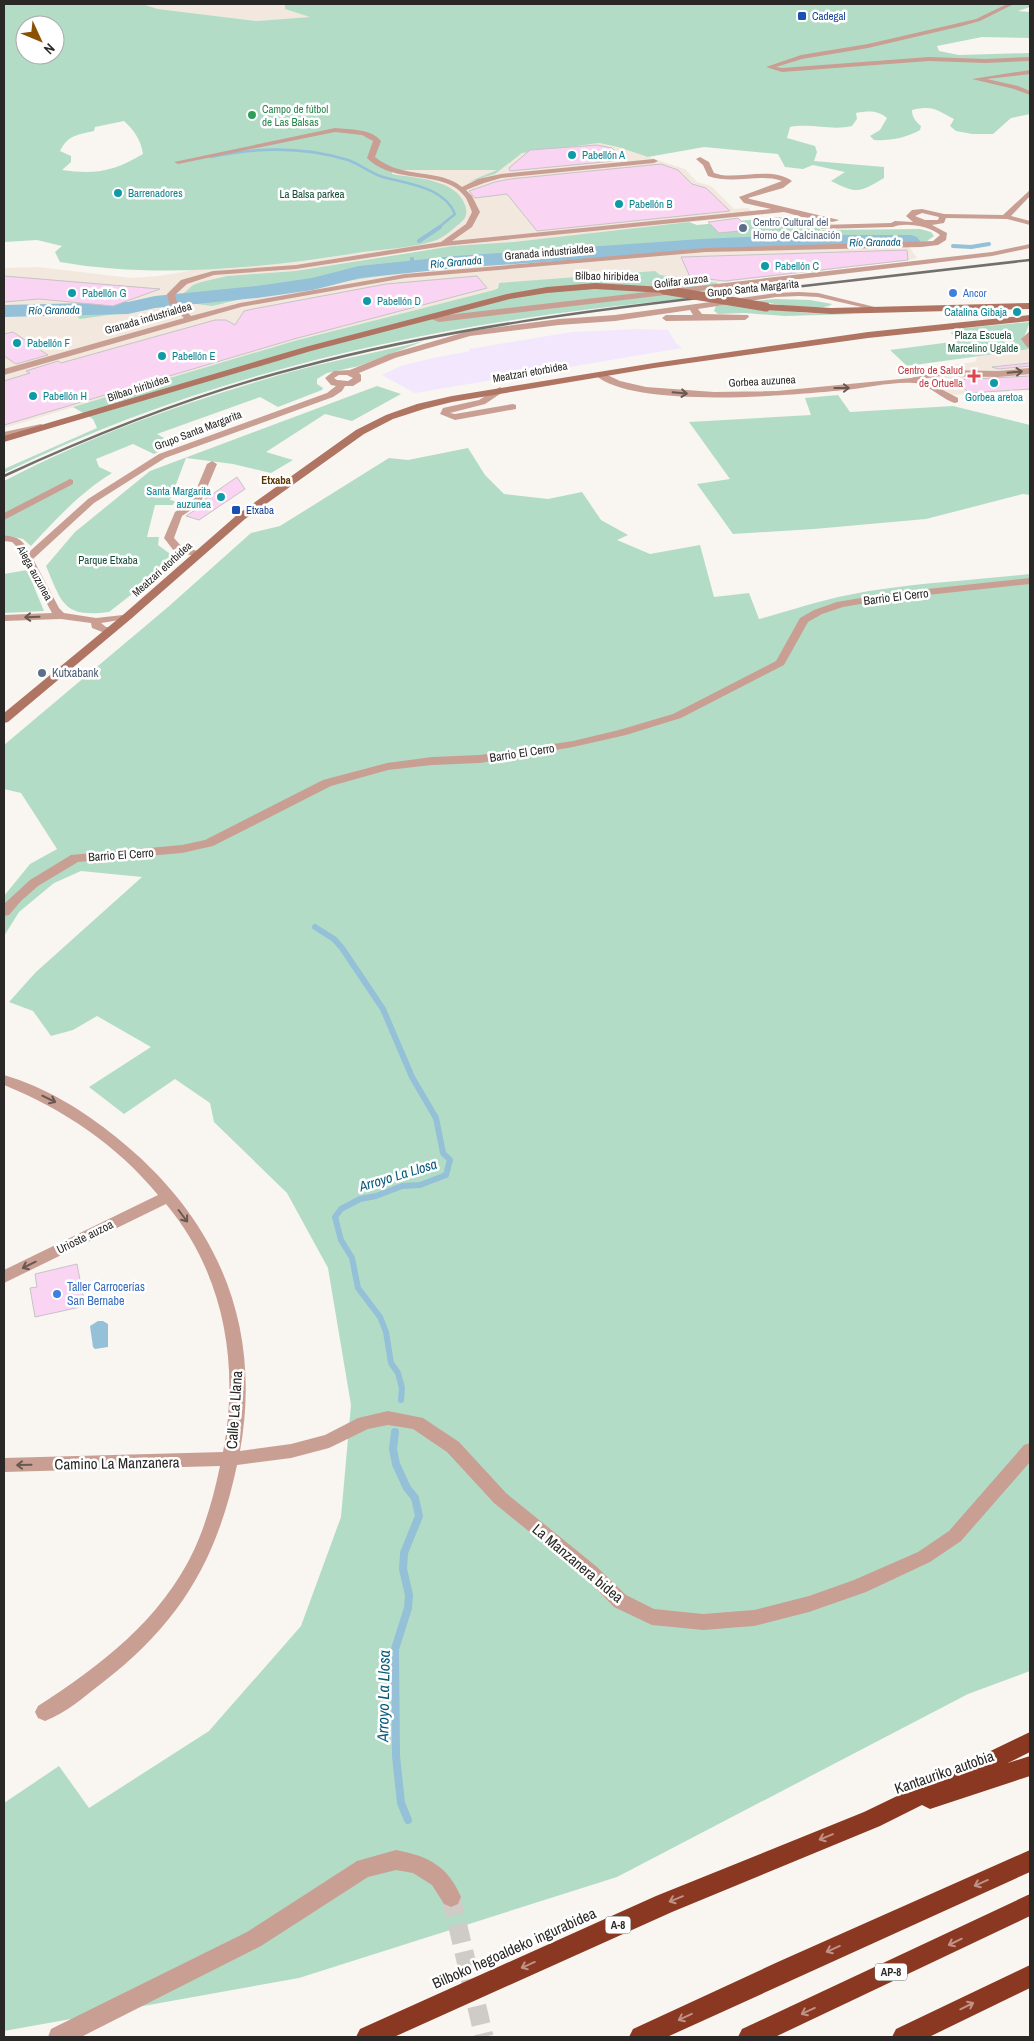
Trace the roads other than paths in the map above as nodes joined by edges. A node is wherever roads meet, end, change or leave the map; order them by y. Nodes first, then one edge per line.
1 (1011, 4) edge
2 (1030, 59) edge
3 (1030, 72) edge
4 (1030, 93) edge
5 (700, 158) dead end
6 (654, 161) dead end
7 (178, 162) dead end
8 (463, 189) junction
9 (1030, 192) edge
10 (784, 210) junction
11 (943, 216) junction
12 (1007, 218) junction
13 (912, 219) junction
14 (895, 223) junction
15 (1030, 223) edge
16 (821, 227) dead end
17 (937, 241) junction
18 (444, 244) junction
19 (905, 246) joint
20 (1030, 246) edge
21 (928, 253) junction
22 (846, 302) junction
23 (173, 303) junction
24 (692, 307) junction
25 (1029, 307) edge
26 (221, 309) junction
27 (882, 310) junction
28 (827, 311) junction
29 (695, 317) junction
30 (745, 317) dead end
31 (188, 318) junction
32 (430, 318) junction
33 (615, 318) junction
34 (1027, 318) edge
35 (1030, 334) edge
36 (1030, 345) edge
37 (623, 370) junction
38 (5, 371) edge
39 (1030, 371) edge
40 (598, 374) junction
41 (913, 380) junction
42 (194, 383) junction
43 (632, 386) junction
44 (500, 390) junction
45 (956, 400) dead end
46 (513, 407) dead end
47 (4, 437) edge
48 (4, 444) edge
49 (212, 464) dead end
50 (70, 482) dead end
51 (4, 518) edge
52 (4, 538) edge
53 (198, 554) junction
54 (28, 558) junction
55 (1030, 581) edge
56 (61, 616) junction
57 (128, 616) joint
58 (4, 618) edge
59 (96, 624) junction
60 (111, 625) junction
61 (97, 641) junction
62 (4, 719) edge
63 (4, 912) edge
64 (4, 1080) edge
65 (167, 1197) junction
66 (4, 1277) edge
67 (1030, 1450) edge
68 (231, 1459) junction
69 (4, 1465) edge
70 (45, 1712) dead end
71 (1030, 1742) edge
72 (1030, 1766) edge
73 (872, 1819) junction
74 (1029, 1861) edge
75 (451, 1897) tunnel mouth
76 (1030, 1905) edge
77 (1030, 1976) edge
78 (59, 2037) edge
79 (368, 2037) edge
80 (642, 2037) edge
81 (750, 2037) edge
82 (904, 2037) edge

1 - 2 street
3 - 4 street
5 - 10 street
6 - 8 street
7 - 8 street
8 - 18 street, Granada industrialdea
9 - 12 street
10 - 14 street
10 - 18 street, Granada industrialdea
11 - 12 street
11 - 13 street
11 - 13 street
12 - 15 street
13 - 14 street
14 - 16 street
14 - 17 street
17 - 21 street
17 - 21 street
18 - 23 street, Granada industrialdea
19 - 21 street, Golifar auzoa
19 - 26 street, Granada industrialdea
20 - 21 street, Golifar auzoa
21 - 32 street, Golifar auzoa
22 - 24 street, Grupo Santa Margarita
22 - 27 street, Grupo Santa Margarita
22 - 28 street
23 - 26 street
23 - 31 street
24 - 29 street, Grupo Santa Margarita
24 - 33 street, Grupo Santa Margarita
25 - 27 street, Bilbao hiribidea
26 - 31 street, Granada industrialdea
27 - 28 street, Bilbao hiribidea
28 - 32 street, Bilbao hiribidea, bridge
29 - 30 street, Grupo Santa Margarita
29 - 33 street, Grupo Santa Margarita
31 - 38 street, Granada industrialdea
32 - 42 street, Bilbao hiribidea
33 - 54 street, Grupo Santa Margarita
34 - 37 street, Meatzari etorbidea
35 - 36 street
37 - 40 street, Meatzari etorbidea
37 - 43 street
41 -> 39 street, Gorbea auzunea
40 - 43 street, Gorbea auzunea
40 - 44 street, Meatzari etorbidea
43 -> 41 street, Gorbea auzunea
41 - 45 street, Gorbea auzunea
42 - 47 street, Bilbao hiribidea
42 - 48 street, Bilbao hiribidea
44 - 46 street
44 - 53 street, Meatzari etorbidea
49 - 53 street
50 - 51 street
52 - 54 street, Aiega auzunea
53 - 57 street, Meatzari etorbidea
54 - 56 street, Aiega auzunea
55 - 63 street, Barrio El Cerro
56 -> 58 street, Aiega auzunea
56 - 59 street, Aiega auzunea
57 - 60 street, Aiega auzunea
59 - 60 street, Aiega auzunea
59 - 61 street
60 - 61 street
61 - 62 street
64 -> 65 street, Calle La Llana
65 -> 66 street, Urioste auzoa
65 -> 68 street, Calle La Llana
67 - 68 street, La Manzanera bidea
68 -> 69 street, Camino La Manzanera
68 - 70 street, Calle La Llana
71 - 73 highway
72 - 73 highway, Kantauriko autobia / A-8
73 -> 79 highway, Bilboko hegoaldeko ingurabidea / A-8
74 -> 80 highway
75 - 78 street
76 -> 81 highway, AP-8
82 -> 77 highway

